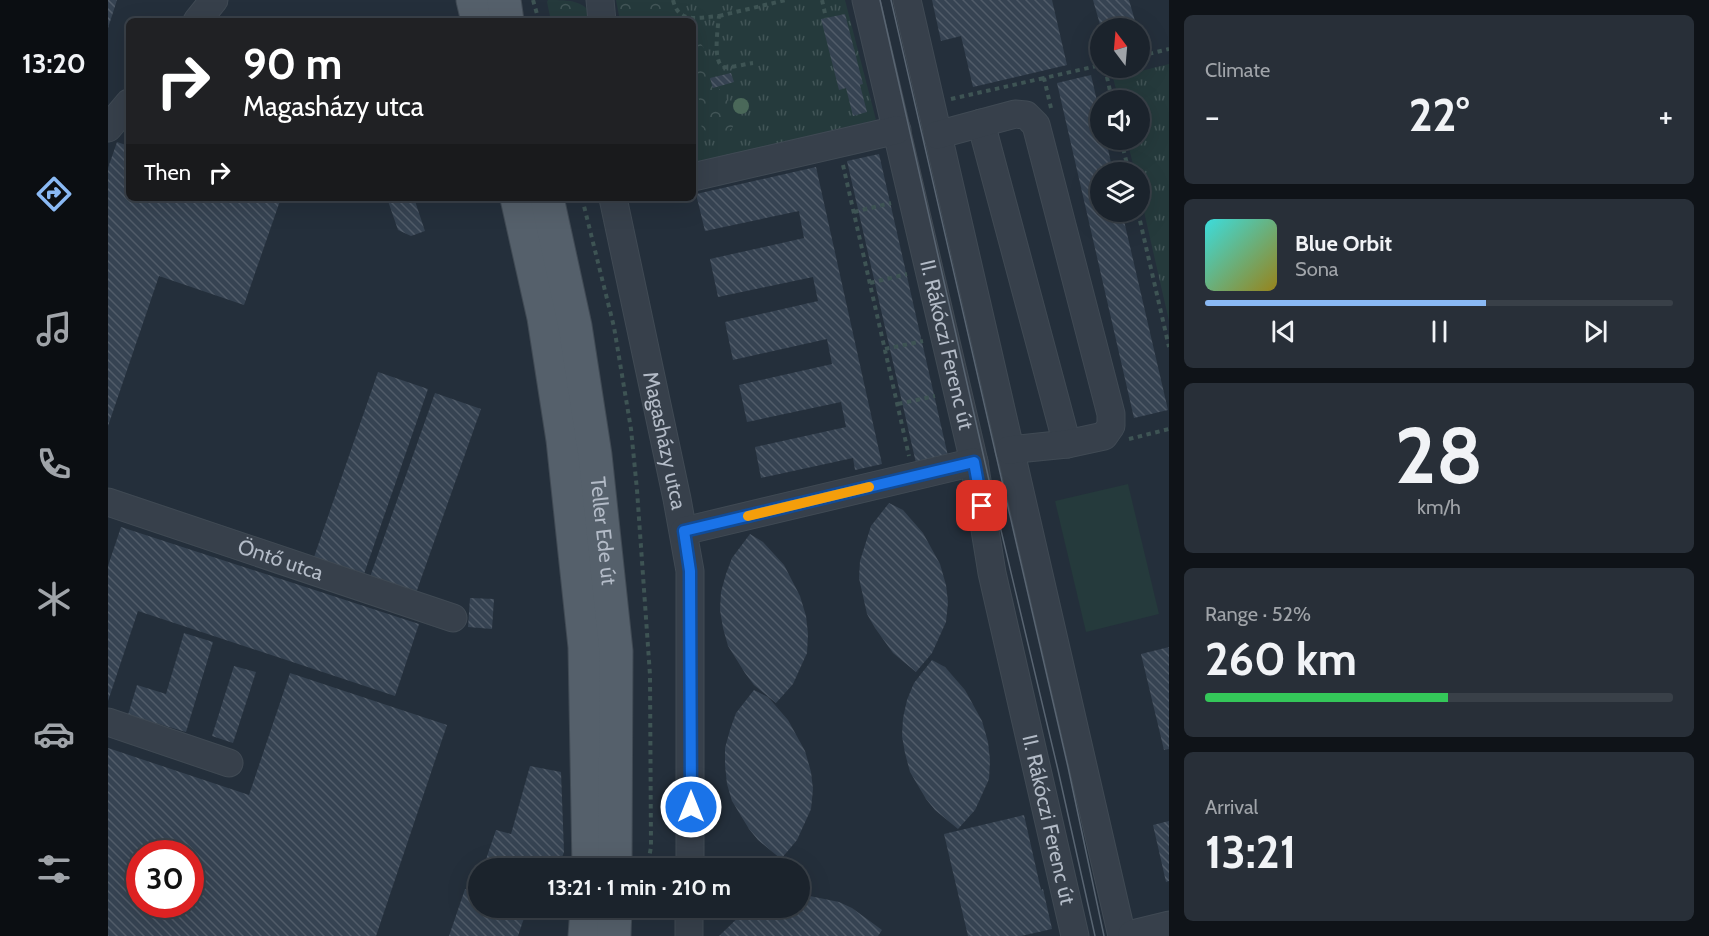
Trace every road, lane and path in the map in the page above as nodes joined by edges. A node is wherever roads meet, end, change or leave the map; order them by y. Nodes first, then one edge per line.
1 (214, 0) edge
2 (473, 0) edge
3 (504, 0) edge
4 (533, 0) edge
5 (600, 0) edge
6 (673, 0) edge
7 (786, 0) edge
8 (822, 0) edge
9 (866, 0) edge
10 (907, 0) edge
11 (719, 16) junction
12 (199, 18) edge
13 (477, 18) edge
14 (507, 18) edge
15 (537, 18) edge
16 (602, 18) edge
17 (826, 18) dead end
18 (1169, 49) edge
19 (1150, 54) edge
20 (753, 63) dead end
21 (1044, 78) dead end
22 (946, 100) dead end
23 (126, 107) edge
24 (981, 123) junction
25 (108, 128) edge
26 (897, 130) junction
27 (937, 135) junction
28 (838, 143) junction
29 (696, 176) edge
30 (518, 201) edge
31 (548, 201) edge
32 (583, 201) edge
33 (614, 201) edge
34 (893, 202) dead end
35 (854, 212) junction
36 (1140, 222) edge
37 (909, 274) dead end
38 (870, 283) junction
39 (924, 341) dead end
40 (1169, 347) edge
41 (885, 349) junction
42 (937, 396) dead end
43 (898, 404) junction
44 (1068, 444) junction
45 (1009, 450) junction
46 (974, 462) junction
47 (914, 477) junction
48 (110, 507) edge
49 (684, 531) junction
50 (453, 618) dead end
51 (108, 722) edge
52 (229, 763) dead end
53 (589, 858) edge
54 (615, 858) edge
55 (649, 858) edge
56 (690, 858) edge
57 (586, 918) edge
58 (615, 918) edge
59 (689, 918) edge
60 (1169, 925) edge
61 (1127, 935) edge
62 (585, 936) edge
63 (614, 936) edge
64 (689, 936) edge
65 (1075, 936) edge

1 - 12 street
2 - 13 main road
3 - 14 main road
4 - 15 path
5 - 16 street
6 - 11 path
7 - 11 path
8 - 17 path
9 - 26 street, II. Rákóczi Ferenc út
10 - 27 street, II. Rákóczi Ferenc út
11 - 20 path
18 - 19 path
21 - 22 path
23 - 25 street
24 - 27 street
24 - 44 street
24 - 44 street
26 - 28 street
26 - 46 street, II. Rákóczi Ferenc út
27 - 45 street, II. Rákóczi Ferenc út
28 - 29 street
28 - 35 path
30 - 53 main road, Teller Ede út
31 - 54 main road, Teller Ede út
32 - 55 path
33 - 49 street, Magasházy utca
34 - 35 path
35 - 38 path
36 - 40 path
37 - 38 path
38 - 41 path
39 - 41 path
41 - 43 path
42 - 43 path
43 - 47 path
44 - 45 street
45 - 61 street, II. Rákóczi Ferenc út
46 - 47 street, Magasházy utca
46 - 65 street, II. Rákóczi Ferenc út
47 - 49 street, Magasházy utca
48 - 50 street, Öntő utca
49 - 56 street
51 - 52 street
57 - 62 main road
58 - 63 main road
59 - 64 street
60 - 61 street

